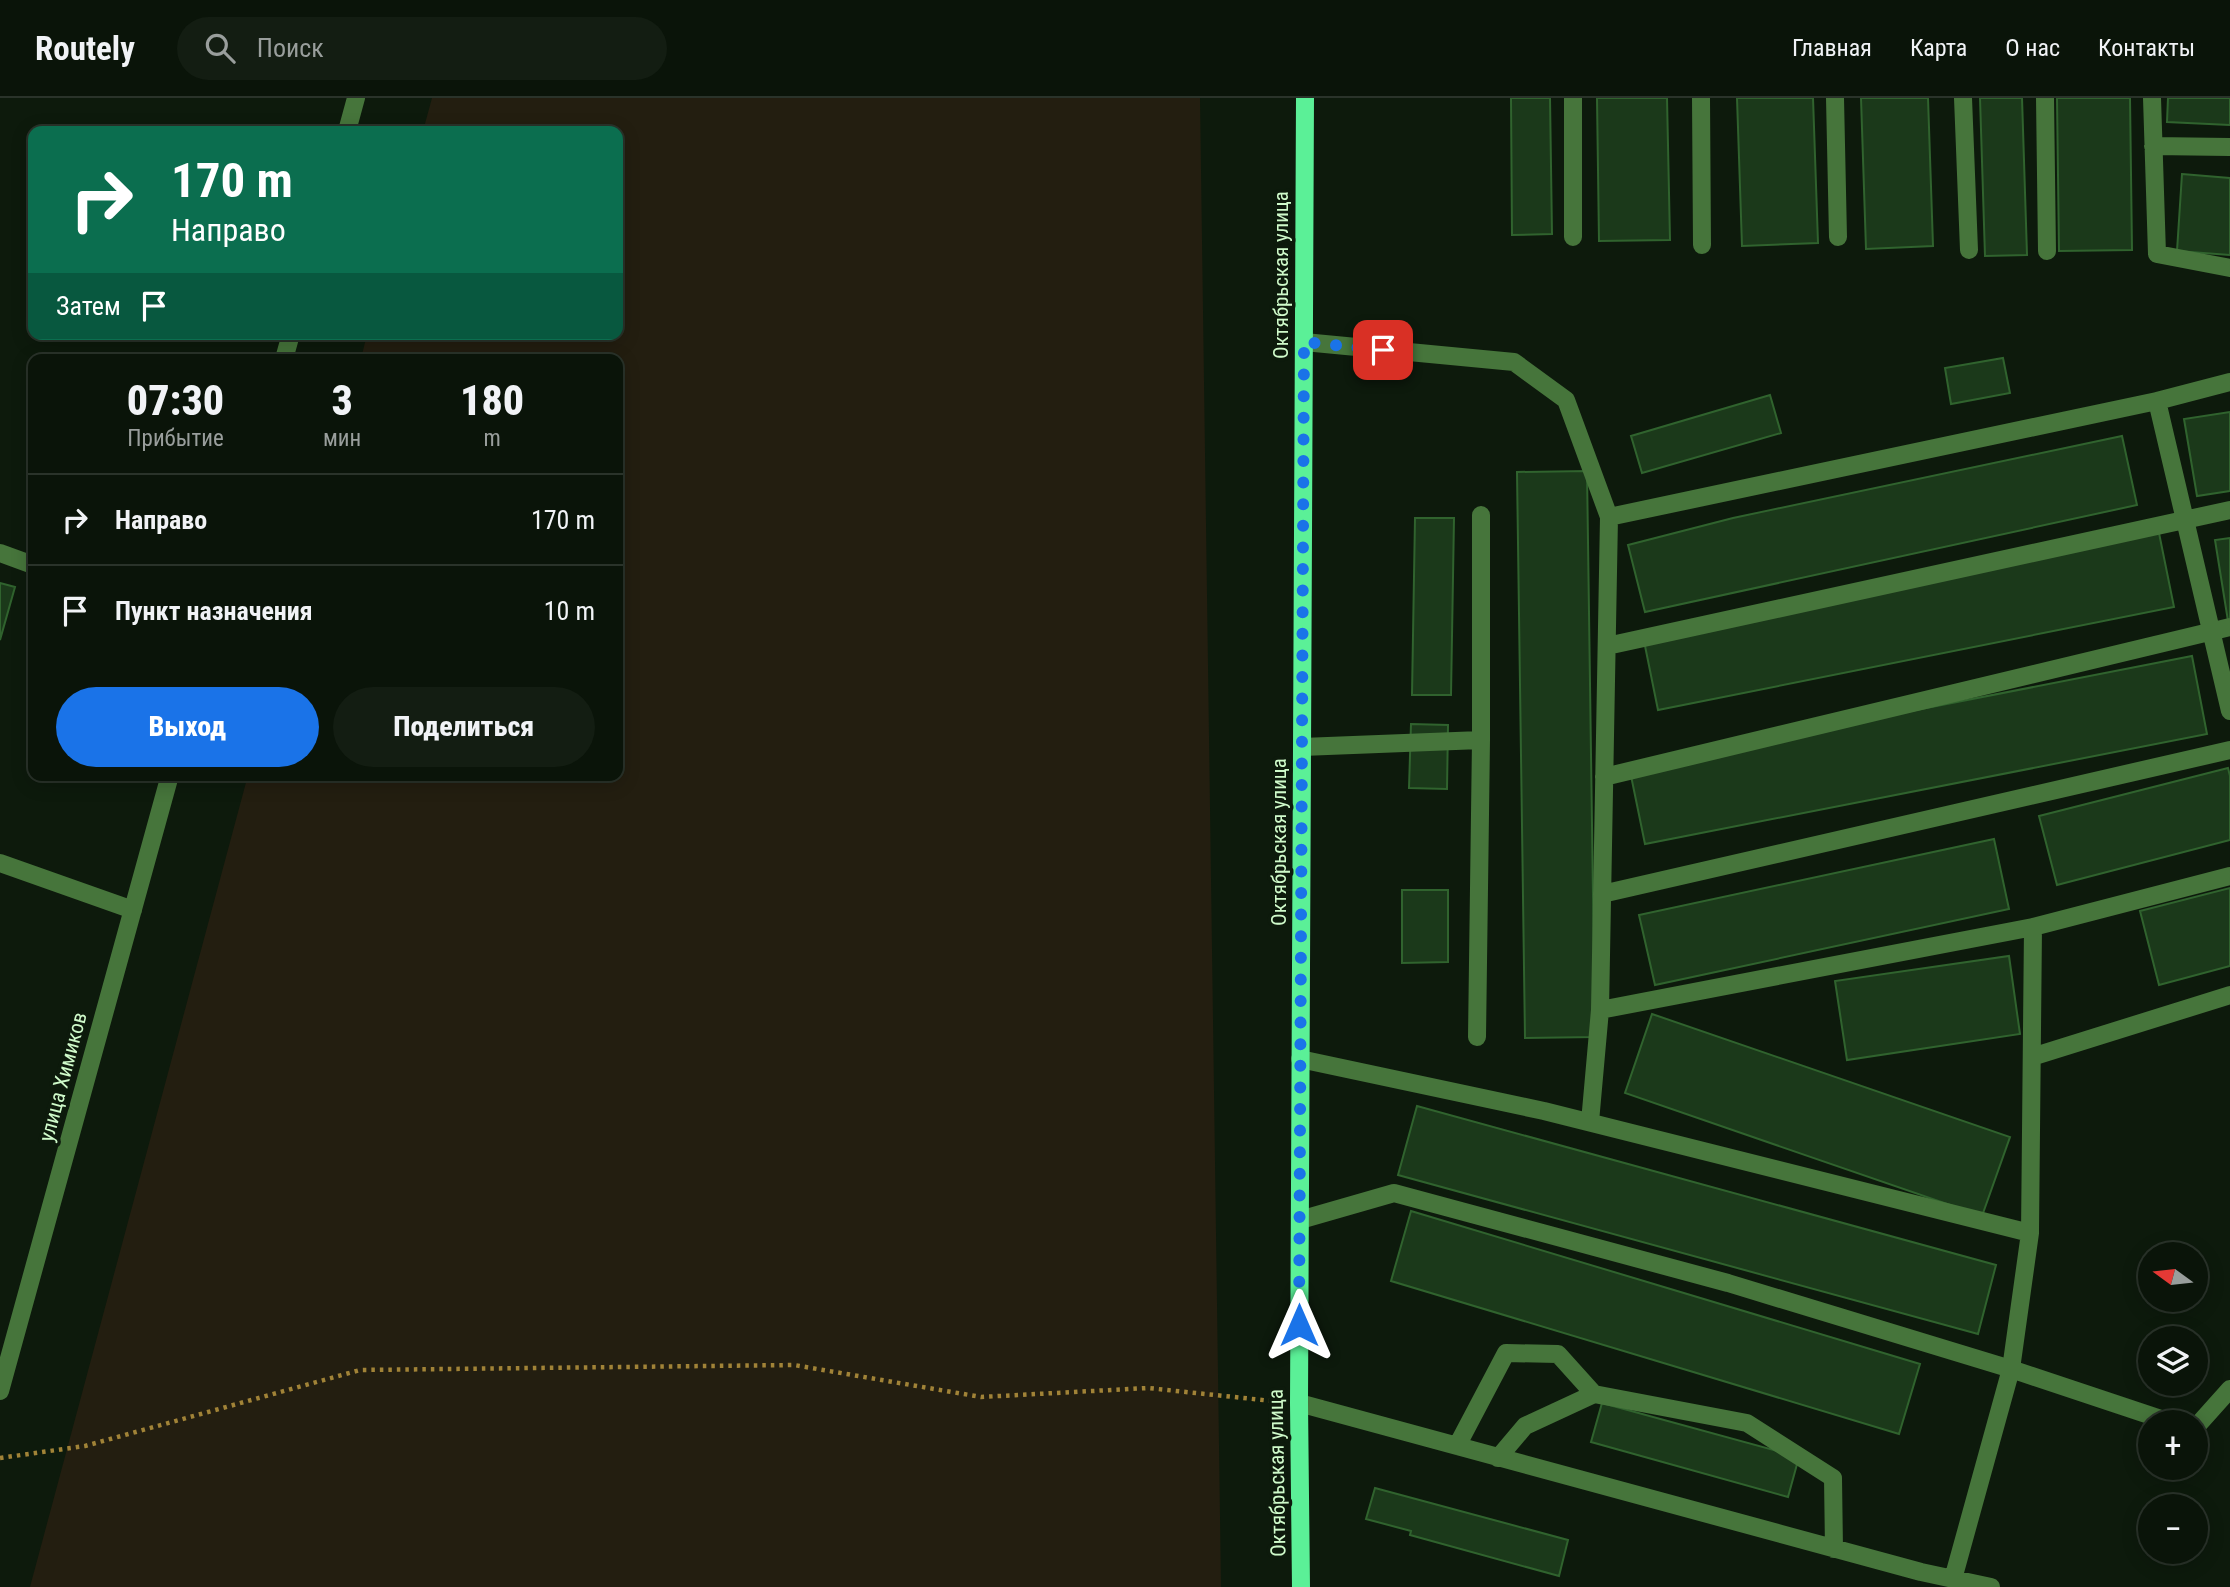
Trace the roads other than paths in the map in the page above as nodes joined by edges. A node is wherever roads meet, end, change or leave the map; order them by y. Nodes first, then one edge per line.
1 (356, 98) edge
2 (1305, 98) edge
3 (1573, 98) edge
4 (1700, 98) edge
5 (1836, 98) edge
6 (1963, 98) edge
7 (2045, 98) edge
8 (2151, 98) edge
9 (348, 126) edge
10 (2153, 146) junction
11 (2230, 147) edge
12 (1573, 237) dead end
13 (1838, 237) dead end
14 (1702, 245) dead end
15 (1969, 250) dead end
16 (2047, 251) dead end
17 (2230, 268) edge
18 (1304, 342) junction
19 (2230, 382) edge
20 (2157, 401) junction
21 (2230, 510) edge
22 (1481, 514) dead end
23 (1609, 517) junction
24 (2185, 520) junction
25 (0, 553) edge
26 (28, 563) edge
27 (2230, 627) edge
28 (2211, 631) junction
29 (1607, 646) junction
30 (2230, 711) edge
31 (1481, 740) junction
32 (1302, 747) junction
33 (2230, 750) edge
34 (1604, 776) junction
35 (168, 781) edge
36 (0, 863) edge
37 (2230, 876) edge
38 (1602, 894) junction
39 (133, 910) junction
40 (2033, 927) junction
41 (2230, 995) edge
42 (1600, 1010) junction
43 (1477, 1037) dead end
44 (2032, 1057) junction
45 (1300, 1059) junction
46 (1590, 1122) junction
47 (1300, 1220) junction
48 (2030, 1233) junction
49 (2011, 1369) junction
50 (2230, 1389) edge
51 (0, 1391) edge
52 (1594, 1394) junction
53 (1299, 1404) junction
54 (2138, 1411) edge
55 (2208, 1414) edge
56 (1457, 1446) junction
57 (1498, 1458) junction
58 (1834, 1549) junction
59 (1953, 1579) junction
60 (1301, 1587) edge
61 (1991, 1587) edge

1 - 9 street
2 - 18 main road, Октябрьская улица
3 - 12 street
4 - 14 street
5 - 13 street
6 - 15 street
7 - 16 street
8 - 10 street
10 - 11 street
10 - 17 street
18 - 23 street
18 - 32 main road, Октябрьская улица
19 - 20 street
20 - 23 street
20 - 24 street
21 - 24 street
22 - 31 street
23 - 29 street
24 - 28 street
24 - 29 street
25 - 26 street
27 - 28 street
28 - 30 street
28 - 34 street
29 - 34 street
31 - 32 street
31 - 43 street
32 - 45 main road, Октябрьская улица
33 - 38 street
34 - 38 street
35 - 39 street, улица Химиков
36 - 39 street
37 - 40 street
38 - 42 street
39 - 51 street, улица Химиков
40 - 42 street
40 - 44 street
41 - 44 street
42 - 46 street
44 - 48 street
45 - 46 street
45 - 47 main road, Октябрьская улица
46 - 48 street
47 - 49 street
47 - 53 main road, Октябрьская улица
48 - 49 street
49 - 54 street
49 - 59 street
50 - 55 street
52 - 56 street
52 - 57 street
52 - 58 street
53 - 56 street
53 - 60 main road, Октябрьская улица
56 - 57 street
57 - 58 street
58 - 59 street
59 - 61 street

